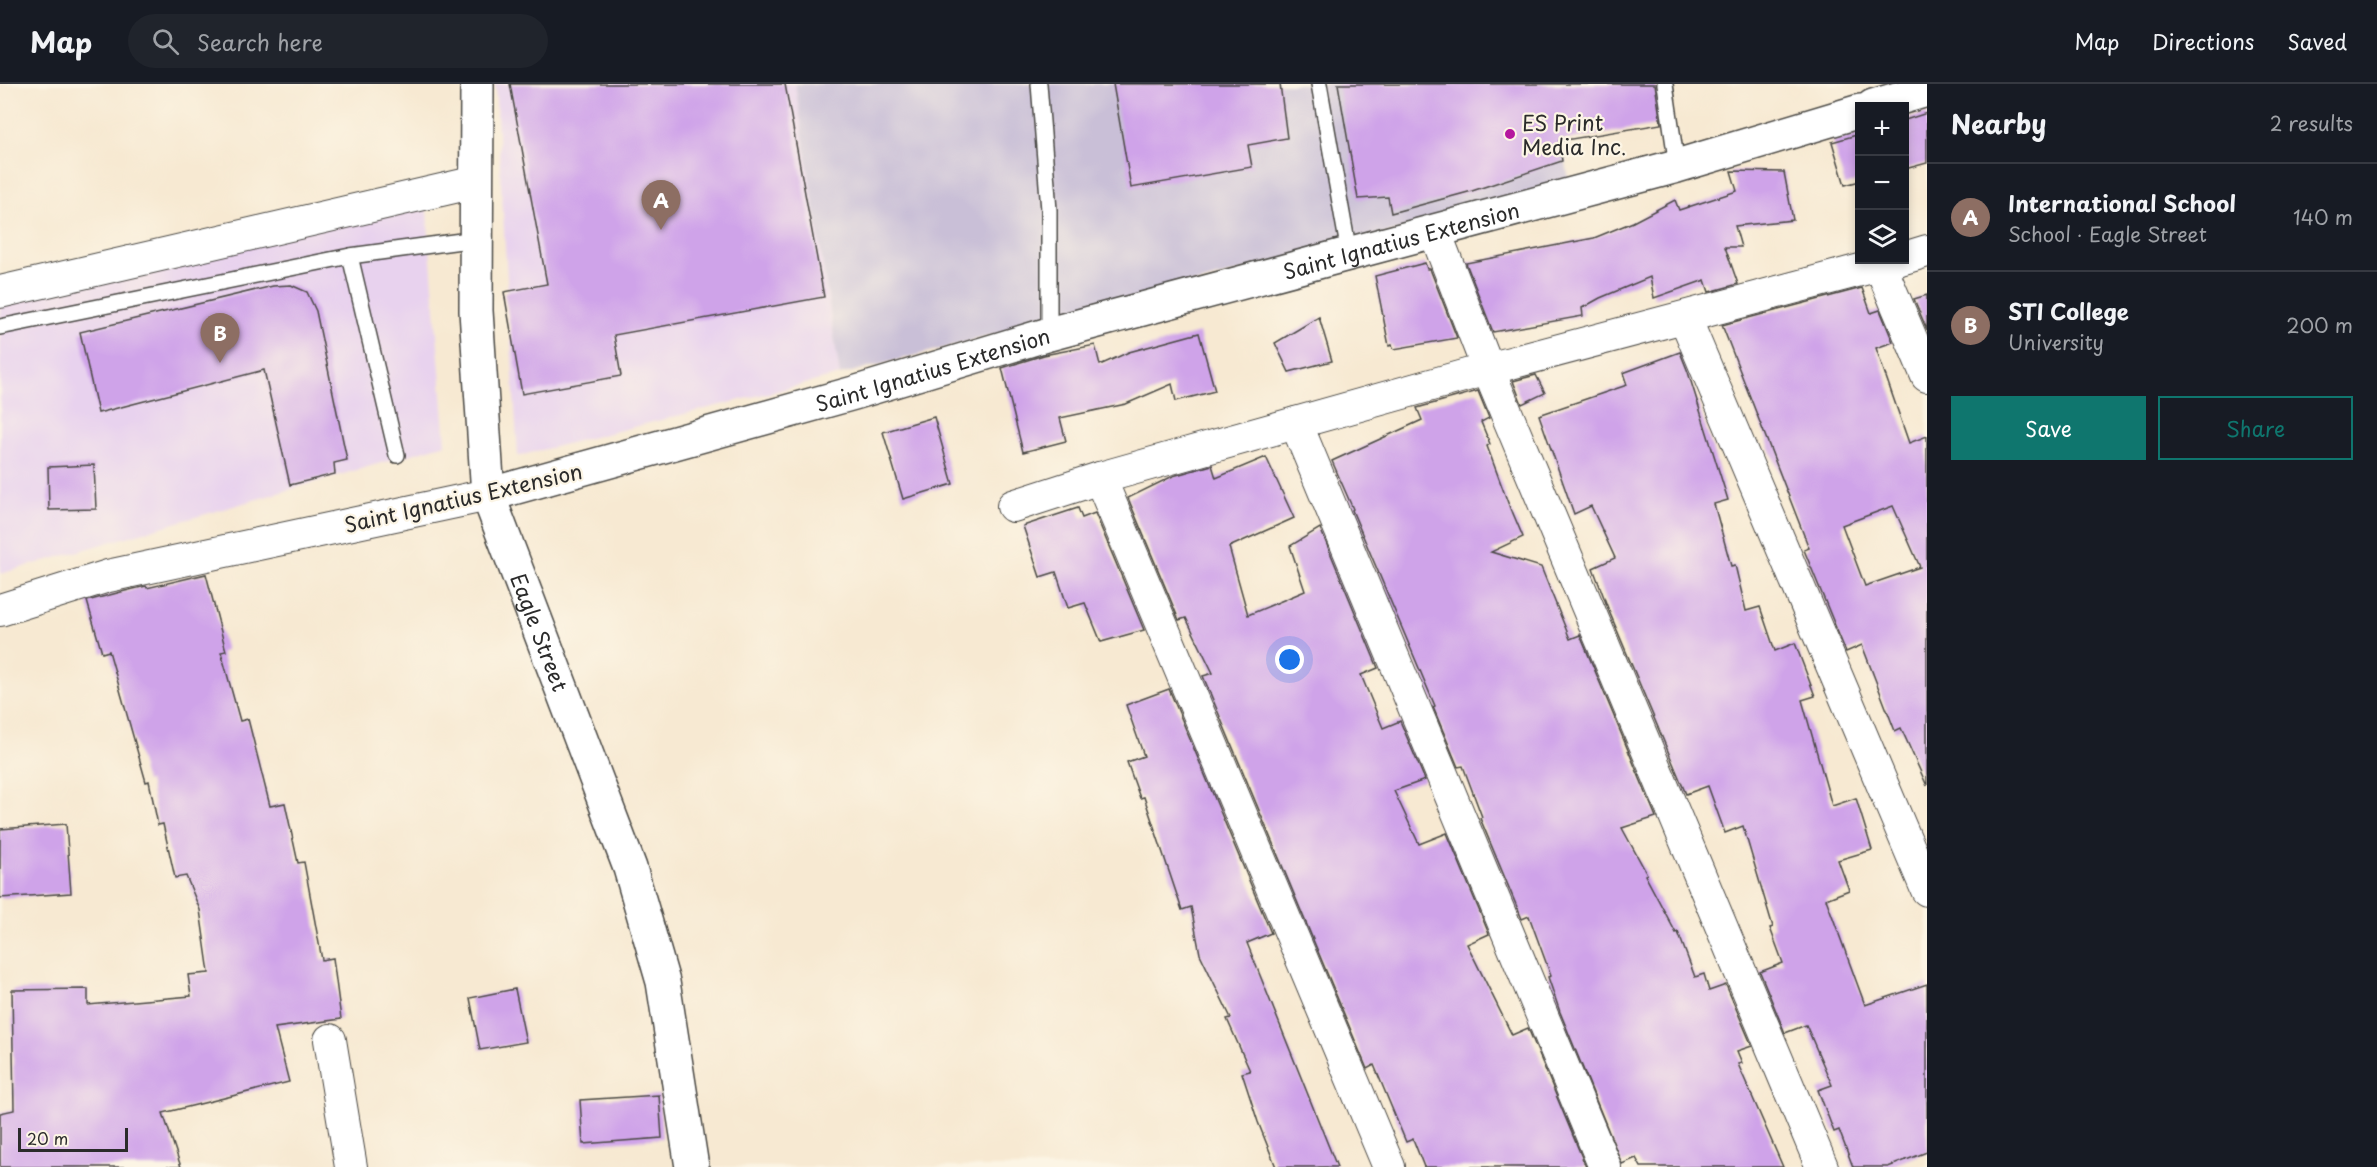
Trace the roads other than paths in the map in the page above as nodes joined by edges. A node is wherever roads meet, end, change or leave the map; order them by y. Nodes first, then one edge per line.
1 (477, 84) edge
2 (1039, 84) edge
3 (1319, 84) edge
4 (1665, 84) edge
5 (1927, 90) edge
6 (1886, 102) edge
7 (1855, 113) edge
8 (1677, 166) junction
9 (476, 182) junction
10 (1435, 232) junction
11 (476, 239) junction
12 (1927, 251) edge
13 (1349, 253) junction
14 (350, 256) junction
15 (1909, 256) edge
16 (1883, 264) edge
17 (1895, 264) edge
18 (0, 292) edge
19 (1685, 318) junction
20 (0, 327) edge
21 (1049, 334) junction
22 (1488, 369) junction
23 (1927, 376) edge
24 (1296, 423) junction
25 (397, 455) dead end
26 (1100, 478) junction
27 (488, 495) junction
28 (1013, 506) dead end
29 (0, 610) edge
30 (1927, 890) edge
31 (330, 1040) dead end
32 (351, 1167) edge
33 (692, 1167) edge
34 (1389, 1167) edge
35 (1605, 1167) edge
36 (1822, 1167) edge

1 - 9 street, Eagle Street
2 - 21 lane
3 - 13 lane
4 - 8 lane
5 - 6 street
7 - 8 street, Saint Ignatius Extension
8 - 10 street, Saint Ignatius Extension
9 - 11 street, Eagle Street
9 - 18 street
10 - 13 street, Saint Ignatius Extension
10 - 22 street
11 - 14 lane
11 - 27 street, Eagle Street
12 - 15 street
13 - 21 street, Saint Ignatius Extension
14 - 20 lane
14 - 25 lane
16 - 19 street
17 - 23 street
19 - 22 street
19 - 30 street
21 - 27 street, Saint Ignatius Extension
22 - 24 street
22 - 36 street
24 - 26 street
24 - 35 street
26 - 28 street
26 - 34 street
27 - 29 street, Saint Ignatius Extension
27 - 33 street, Eagle Street
31 - 32 street

